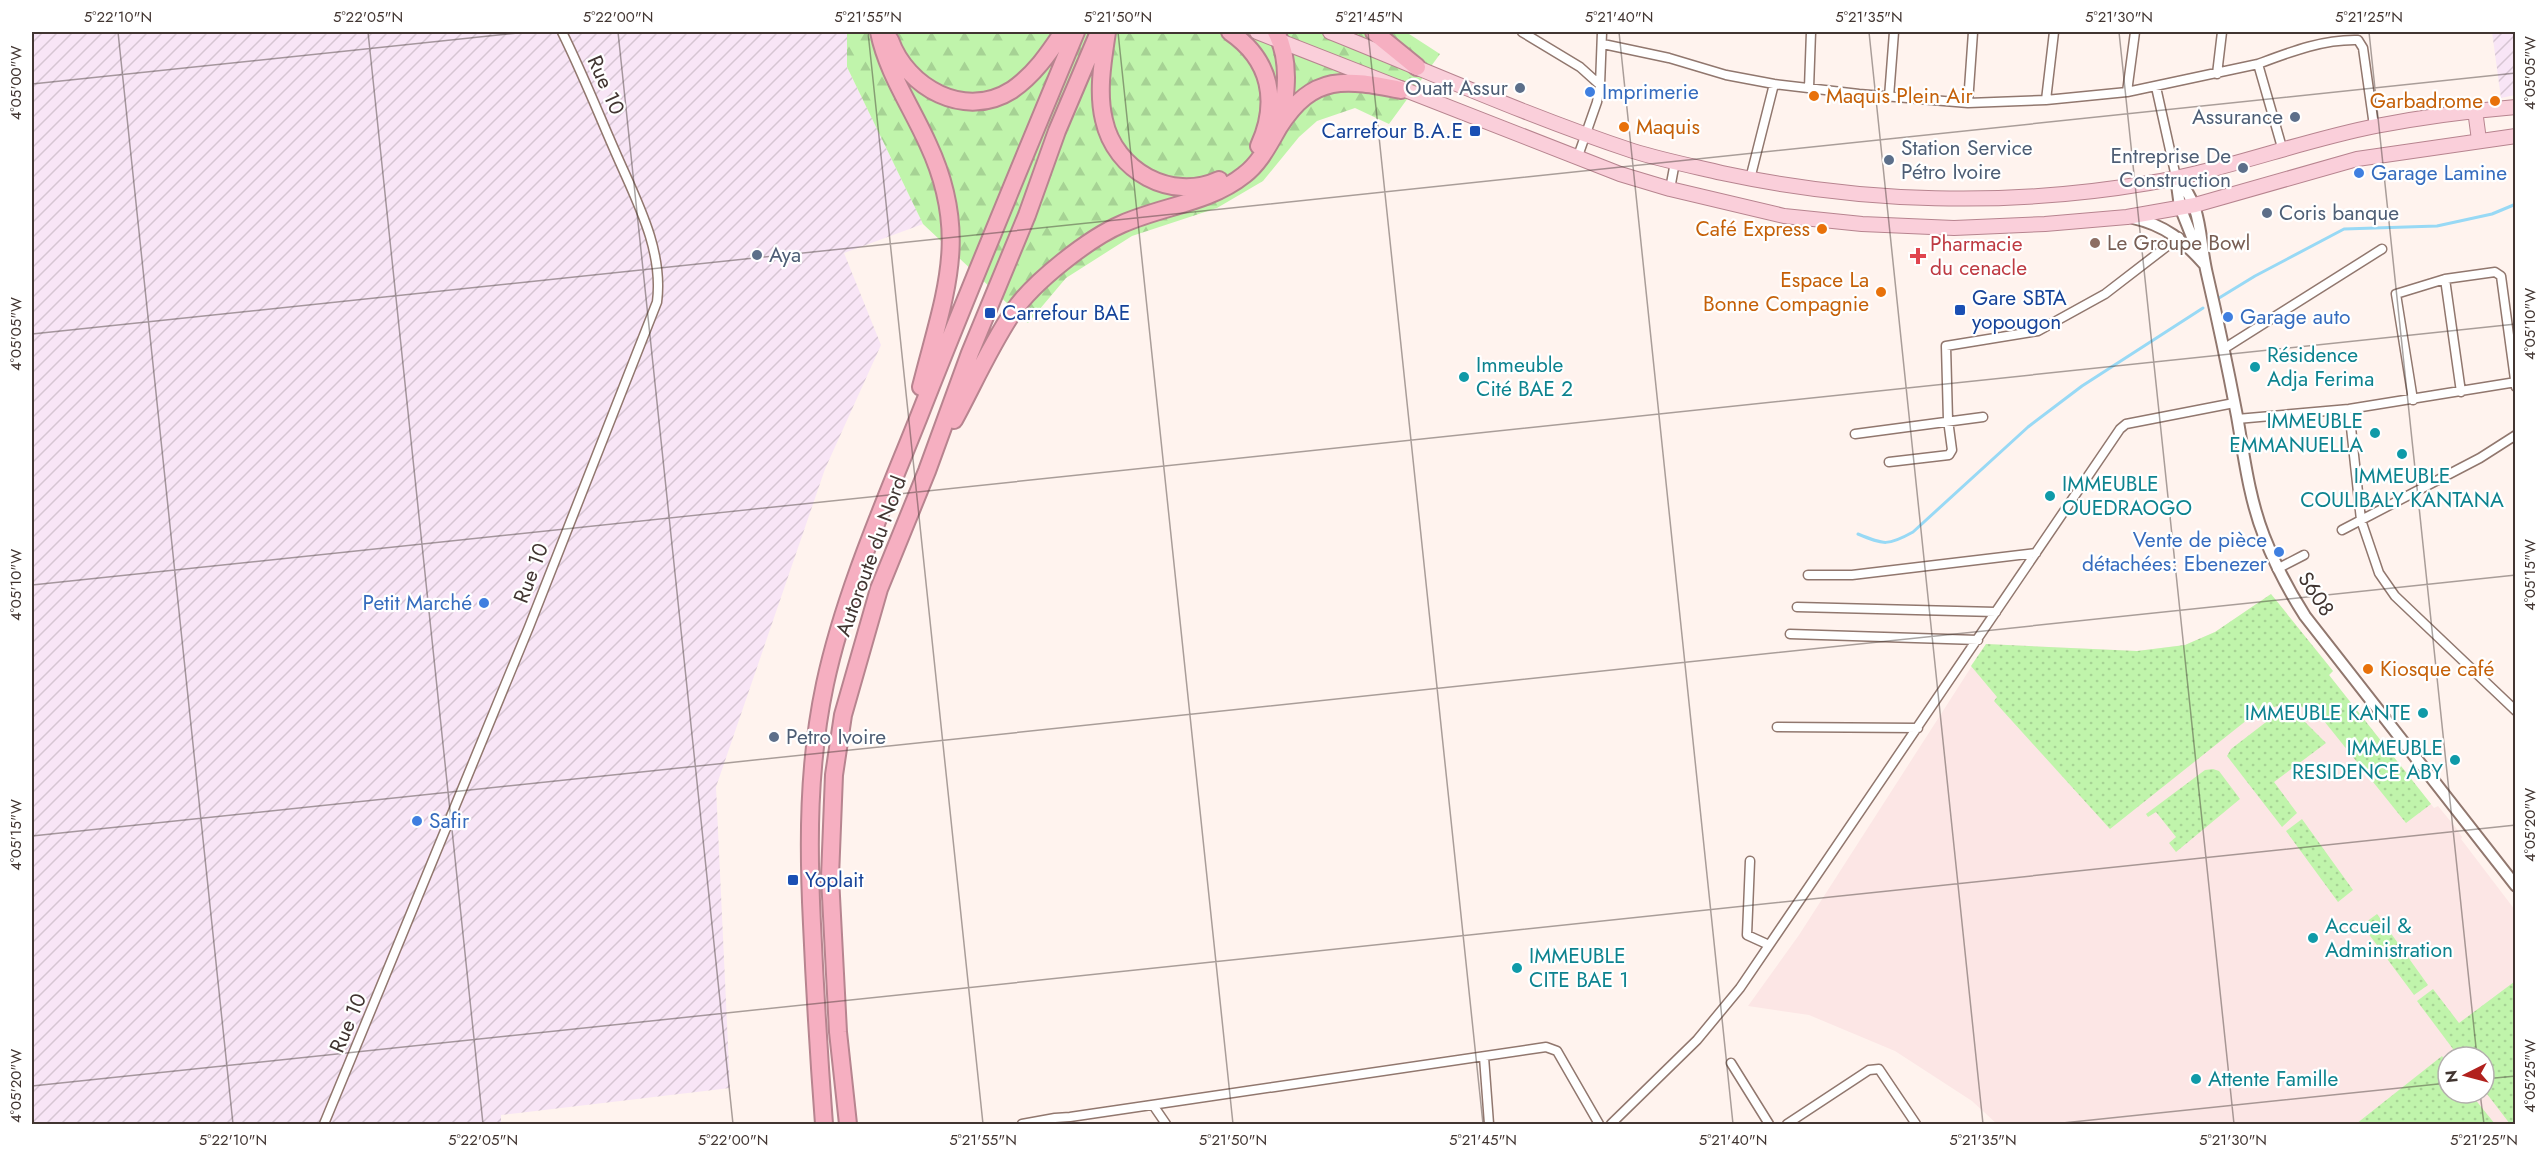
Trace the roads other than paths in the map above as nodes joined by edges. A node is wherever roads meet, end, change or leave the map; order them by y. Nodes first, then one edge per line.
1 (562, 32) edge
2 (879, 32) edge
3 (888, 32) edge
4 (1063, 32) edge
5 (1076, 32) edge
6 (1099, 32) edge
7 (1107, 32) edge
8 (1230, 32) edge
9 (1257, 32) edge
10 (1330, 32) edge
11 (1374, 32) edge
12 (1524, 32) edge
13 (1602, 32) edge
14 (1811, 32) edge
15 (1894, 32) edge
16 (1973, 32) edge
17 (2054, 32) edge
18 (2135, 32) edge
19 (2222, 32) edge
20 (1279, 36) edge
21 (1603, 44) junction
22 (2258, 64) junction
23 (1417, 67) junction
24 (2217, 74) junction
25 (1774, 84) junction
26 (1600, 85) junction
27 (2156, 87) junction
28 (1809, 88) junction
29 (1401, 90) junction
30 (2127, 92) junction
31 (1889, 97) junction
32 (2046, 100) junction
33 (1968, 103) junction
34 (2516, 107) edge
35 (2475, 110) junction
36 (1281, 125) junction
37 (2374, 126) junction
38 (1586, 133) junction
39 (2516, 136) edge
40 (2479, 140) junction
41 (2283, 151) junction
42 (1577, 159) junction
43 (1675, 162) junction
44 (2175, 177) junction
45 (1750, 179) junction
46 (1670, 189) junction
47 (2195, 205) junction
48 (2180, 207) junction
49 (2127, 217) junction
50 (2179, 237) junction
51 (2382, 249) dead end
52 (2205, 266) junction
53 (2445, 279) junction
54 (2225, 348) junction
55 (2515, 382) edge
56 (2516, 387) edge
57 (2461, 392) junction
58 (2414, 400) junction
59 (2234, 403) junction
60 (2349, 409) junction
61 (1983, 417) dead end
62 (2237, 419) junction
63 (1948, 420) junction
64 (1855, 434) dead end
65 (2516, 435) edge
66 (904, 453) junction
67 (1889, 462) dead end
68 (927, 471) junction
69 (2361, 520) junction
70 (2342, 530) dead end
71 (2036, 553) junction
72 (2304, 555) dead end
73 (2277, 569) junction
74 (1808, 575) dead end
75 (1797, 607) dead end
76 (1996, 612) junction
77 (1790, 634) dead end
78 (1978, 640) junction
79 (2516, 711) edge
80 (1777, 728) dead end
81 (1918, 728) junction
82 (1750, 861) dead end
83 (2516, 886) edge
84 (1769, 945) junction
85 (1484, 1057) junction
86 (1731, 1063) dead end
87 (1154, 1105) junction
88 (1070, 1117) junction
89 (324, 1125) edge
90 (824, 1125) edge
91 (848, 1125) edge
92 (1022, 1125) edge
93 (1076, 1125) edge
94 (1166, 1125) edge
95 (1489, 1125) edge
96 (1599, 1125) edge
97 (1611, 1125) edge
98 (1769, 1125) edge
99 (1787, 1125) edge
100 (1916, 1125) edge

1 - 89 street, Rue 10
2 - 66 highway
3 - 4 highway
5 - 66 highway, Autoroute du Nord
6 - 68 highway, Autoroute du Nord
7 - 8 highway
9 - 20 main road
10 - 23 main road
11 - 23 highway
12 - 26 street
13 - 21 street
14 - 28 street
15 - 31 street
16 - 33 street
17 - 32 street
18 - 30 street
19 - 24 street
20 - 29 main road
20 - 36 highway
21 - 25 street
21 - 26 street
22 - 24 street
22 - 37 street
22 - 41 street
23 - 38 main road
24 - 27 street
25 - 28 street
25 - 45 street
26 - 38 street
27 - 30 street
27 - 44 street
28 - 31 street
29 - 36 highway
29 - 42 main road
30 - 32 street
31 - 33 street
32 - 33 street
34 - 35 main road
35 - 37 main road
35 - 40 main road
36 - 68 highway
37 - 41 main road
38 - 42 street
38 - 43 main road
39 - 40 main road
40 - 47 main road
41 - 44 main road
42 - 46 main road
43 - 45 main road
43 - 46 street
44 - 45 main road
44 - 47 street, S608
44 - 48 street, S608
46 - 49 main road
47 - 48 main road
47 - 52 street, S608
48 - 49 main road
48 - 52 street, S608
49 - 50 street, S608
50 - 52 street, S608
50 - 63 street
51 - 54 street
52 - 54 street, S608
53 - 55 street
53 - 57 street
53 - 58 street
54 - 59 street, S608
55 - 56 street
55 - 57 street
57 - 58 street
58 - 60 street
59 - 62 street, S608
59 - 71 street
60 - 62 street
60 - 69 street
61 - 63 street
62 - 73 street, S608
63 - 64 street
63 - 67 street
65 - 69 street
66 - 90 highway, Autoroute du Nord
68 - 91 highway, Autoroute du Nord
69 - 70 street
69 - 79 street
71 - 74 street
71 - 76 street
72 - 73 street
73 - 83 street, S608
75 - 76 street
76 - 78 street
77 - 78 street
78 - 81 street
80 - 81 street
81 - 84 street
82 - 84 street
84 - 97 street
85 - 87 street
85 - 95 street
85 - 96 street
86 - 98 street
87 - 88 street
87 - 94 street
88 - 92 street
88 - 93 street
99 - 100 street

